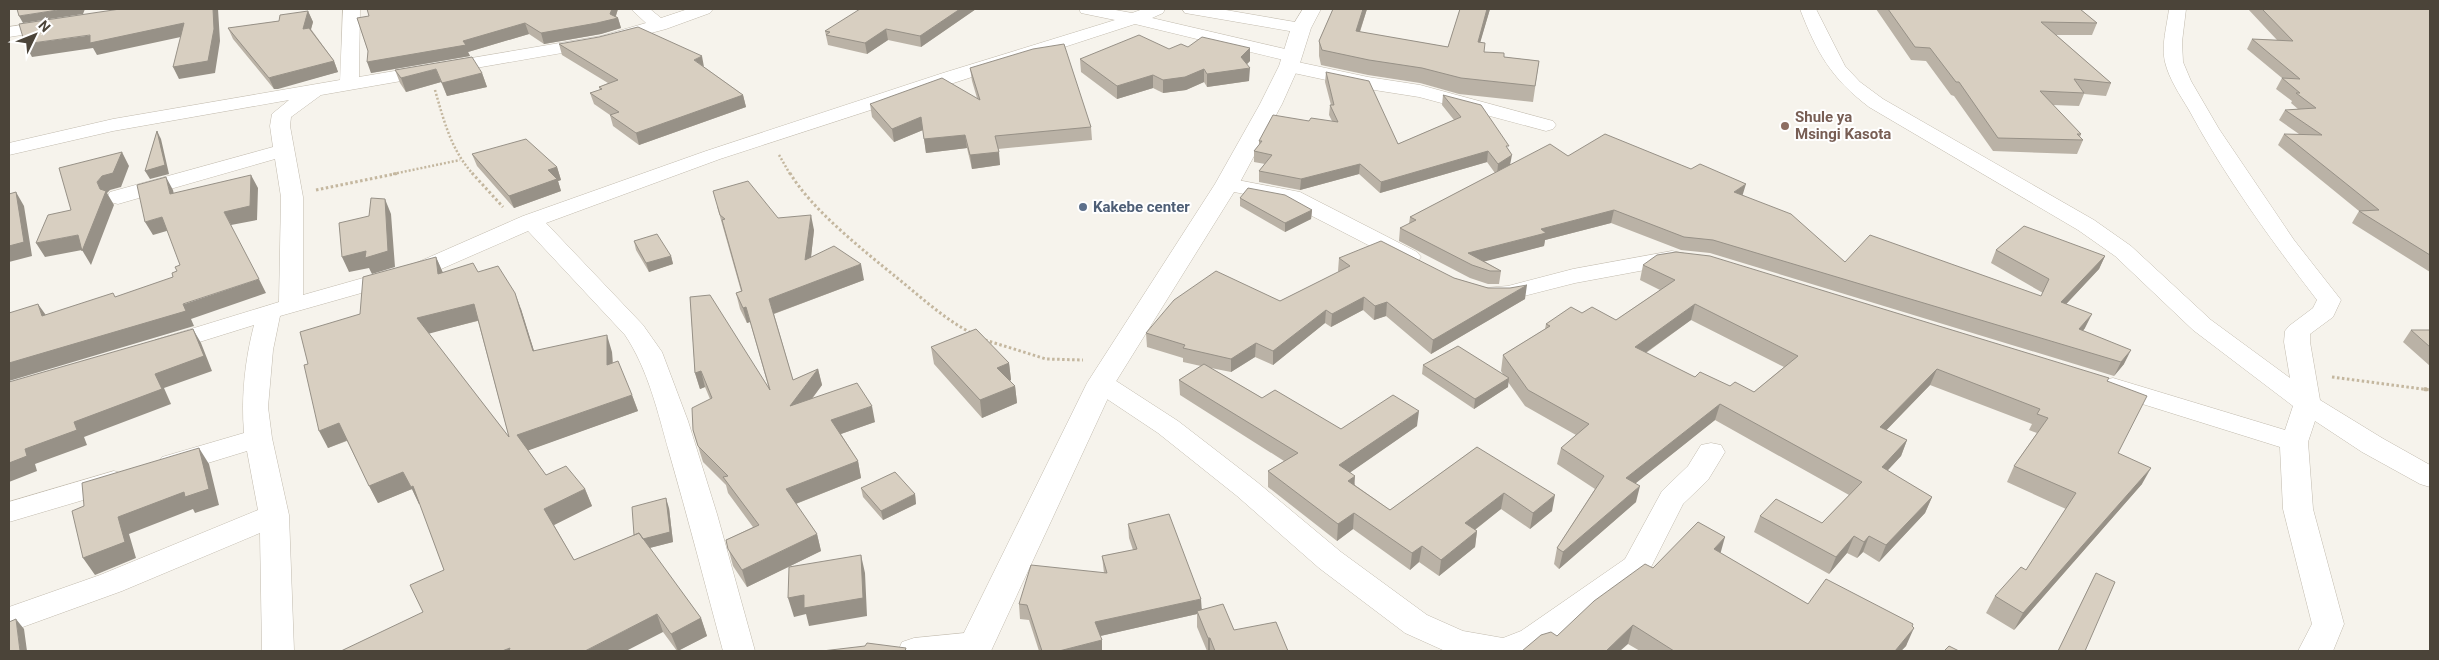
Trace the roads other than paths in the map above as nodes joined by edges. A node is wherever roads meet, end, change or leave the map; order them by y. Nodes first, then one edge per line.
1 (351, 9) edge
2 (639, 9) edge
3 (704, 9) edge
4 (1086, 9) edge
5 (1157, 9) edge
6 (1190, 9) edge
7 (1808, 9) edge
8 (2178, 9) edge
9 (1133, 19) junction
10 (1306, 19) edge
11 (68, 22) edge
12 (660, 25) junction
13 (9, 32) edge
14 (1291, 61) junction
15 (349, 86) junction
16 (320, 90) junction
17 (1546, 125) dead end
18 (9, 149) edge
19 (284, 150) junction
20 (1227, 184) junction
21 (118, 197) dead end
22 (529, 222) junction
23 (1700, 261) edge
24 (1426, 266) edge
25 (1469, 287) edge
26 (280, 308) junction
27 (141, 351) edge
28 (1108, 372) junction
29 (2096, 381) edge
30 (2307, 404) junction
31 (258, 438) junction
32 (2294, 442) junction
33 (1711, 452) dead end
34 (2430, 477) edge
35 (9, 512) edge
36 (274, 515) junction
37 (9, 620) edge
38 (974, 648) edge
39 (278, 651) edge
40 (739, 651) edge
41 (914, 651) edge
42 (1504, 651) edge
43 (2314, 651) edge

1 - 15 street
2 - 12 street
3 - 12 street
4 - 9 street
5 - 9 street
6 - 10 street
7 - 30 street
8 - 30 street
9 - 14 street
9 - 22 street
10 - 14 street
11 - 13 street
12 - 15 street
14 - 17 street
14 - 20 street
15 - 16 street
16 - 18 street
16 - 19 street
19 - 21 street
19 - 26 street
20 - 24 street
20 - 28 street
22 - 26 street
22 - 40 street
23 - 25 street
26 - 27 street
26 - 31 street
28 - 38 street
28 - 42 street
29 - 32 street
30 - 32 street
30 - 34 street
31 - 35 street
31 - 36 street
32 - 43 street
33 - 42 street
36 - 37 street
36 - 39 street
38 - 41 street

